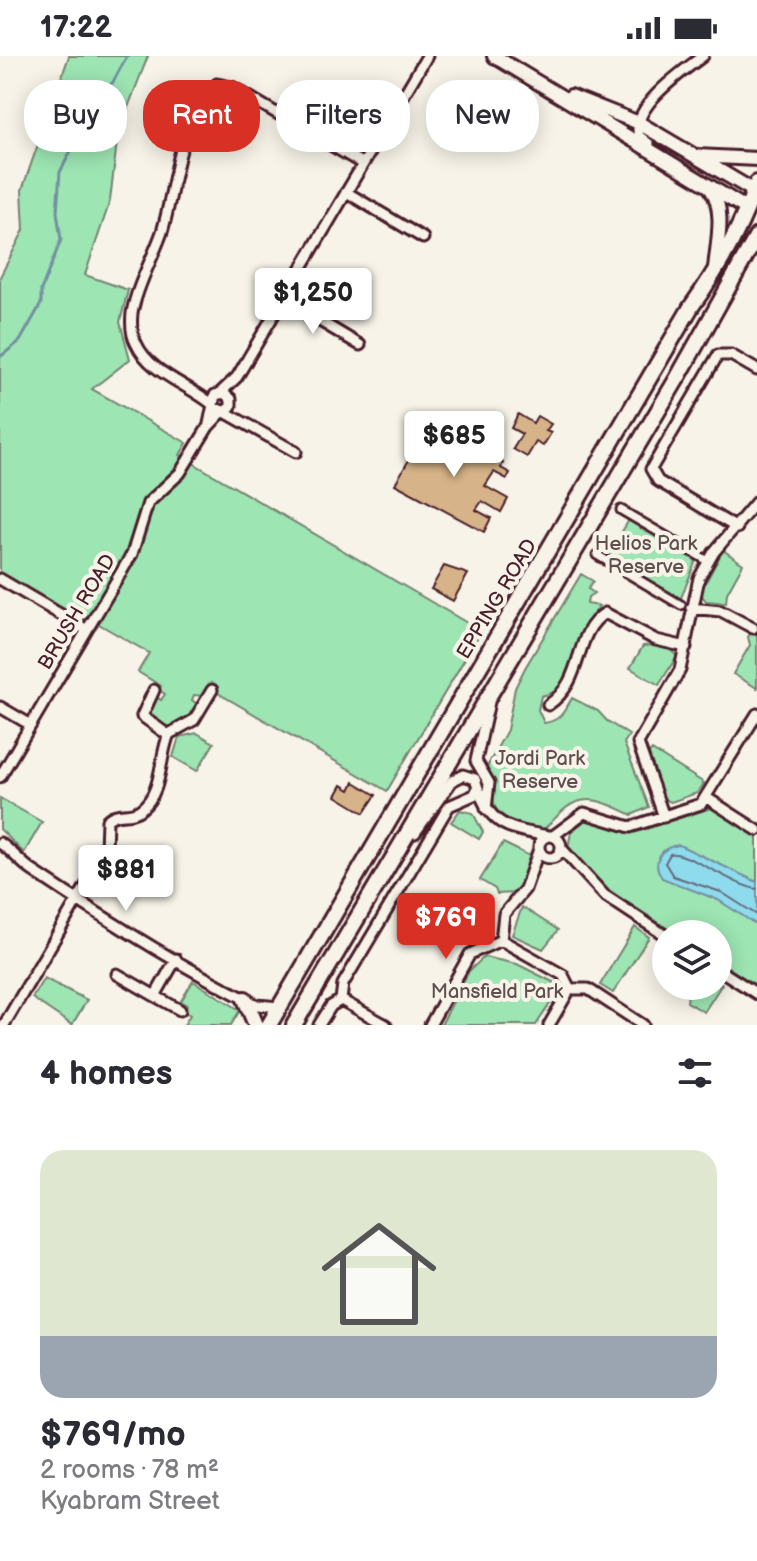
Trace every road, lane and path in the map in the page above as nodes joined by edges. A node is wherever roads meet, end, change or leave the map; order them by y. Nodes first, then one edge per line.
1 (427, 56) edge
2 (494, 56) edge
3 (703, 56) edge
4 (546, 86) junction
5 (639, 123) junction
6 (694, 155) junction
7 (757, 159) edge
8 (363, 164) junction
9 (674, 166) junction
10 (709, 187) junction
11 (756, 189) edge
12 (346, 192) junction
13 (752, 211) edge
14 (423, 238) dead end
15 (755, 245) edge
16 (715, 273) junction
17 (283, 299) junction
18 (360, 345) dead end
19 (757, 370) edge
20 (237, 377) junction
21 (193, 389) junction
22 (219, 393) junction
23 (222, 407) junction
24 (296, 452) dead end
25 (757, 501) edge
26 (621, 510) dead end
27 (737, 528) junction
28 (597, 555) dead end
29 (708, 561) junction
30 (0, 579) edge
31 (686, 607) junction
32 (753, 628) dead end
33 (87, 630) junction
34 (686, 647) junction
35 (154, 690) dead end
36 (212, 690) dead end
37 (490, 694) junction
38 (548, 705) dead end
39 (0, 707) edge
40 (757, 714) edge
41 (31, 725) junction
42 (168, 735) junction
43 (0, 777) edge
44 (478, 788) junction
45 (707, 798) junction
46 (461, 800) junction
47 (486, 809) junction
48 (664, 817) junction
49 (569, 823) junction
50 (757, 830) edge
51 (521, 831) junction
52 (550, 836) junction
53 (0, 843) edge
54 (539, 847) junction
55 (562, 847) junction
56 (553, 858) junction
57 (579, 868) junction
58 (531, 876) junction
59 (379, 882) junction
60 (79, 899) junction
61 (652, 927) edge
62 (501, 940) junction
63 (176, 959) junction
64 (117, 974) dead end
65 (732, 978) edge
66 (570, 989) junction
67 (757, 994) edge
68 (155, 996) junction
69 (245, 999) junction
70 (341, 1000) junction
71 (282, 1006) junction
72 (180, 1010) dead end
73 (2, 1024) edge
74 (256, 1025) edge
75 (269, 1025) edge
76 (294, 1025) edge
77 (319, 1025) edge
78 (386, 1025) edge
79 (430, 1025) edge
80 (549, 1025) edge
81 (643, 1025) edge

1 - 8 street, BRUSH ROAD
2 - 4 main road
3 - 5 street
4 - 5 main road
4 - 9 main road
5 - 6 main road
5 - 9 street
6 - 7 main road
6 - 11 main road
8 - 12 street, BRUSH ROAD
8 - 21 street
9 - 10 main road
10 - 13 main road
10 - 16 main road
11 - 13 main road, EPPING ROAD
12 - 14 street
12 - 17 street, BRUSH ROAD
13 - 16 main road, EPPING ROAD
15 - 37 main road
16 - 71 main road, EPPING ROAD
17 - 18 street
17 - 20 street, BRUSH ROAD
19 - 27 street
20 - 22 street, BRUSH ROAD
20 - 23 street, BRUSH ROAD
21 - 22 street
21 - 23 street
22 - 23 street
23 - 24 street
23 - 33 street, BRUSH ROAD
25 - 27 street
26 - 29 street
27 - 29 street
28 - 31 street
29 - 31 street
30 - 33 street
31 - 32 street
31 - 34 street
33 - 41 street, BRUSH ROAD
34 - 38 street
34 - 48 street
35 - 42 street
36 - 42 street
37 - 47 street
37 - 59 main road
39 - 41 street
40 - 45 street
41 - 43 street, BRUSH ROAD
42 - 60 street
44 - 46 street
44 - 47 street
44 - 59 street
45 - 48 street
45 - 50 street
46 - 47 street
46 - 70 street
47 - 51 street
48 - 49 street
49 - 52 street
49 - 55 street
51 - 52 street
51 - 54 street
52 - 54 street
52 - 55 street
53 - 60 street
54 - 56 street
54 - 58 street
55 - 56 street
55 - 57 street
56 - 57 street
56 - 58 street
57 - 61 street
58 - 62 street
59 - 76 main road
60 - 63 street
60 - 73 street
62 - 66 street
62 - 79 street
63 - 68 street
63 - 69 street
64 - 68 street
65 - 67 street
66 - 80 street
66 - 81 street
68 - 72 street
69 - 71 street
69 - 74 main road
70 - 77 street
70 - 78 street
71 - 75 main road, EPPING ROAD

